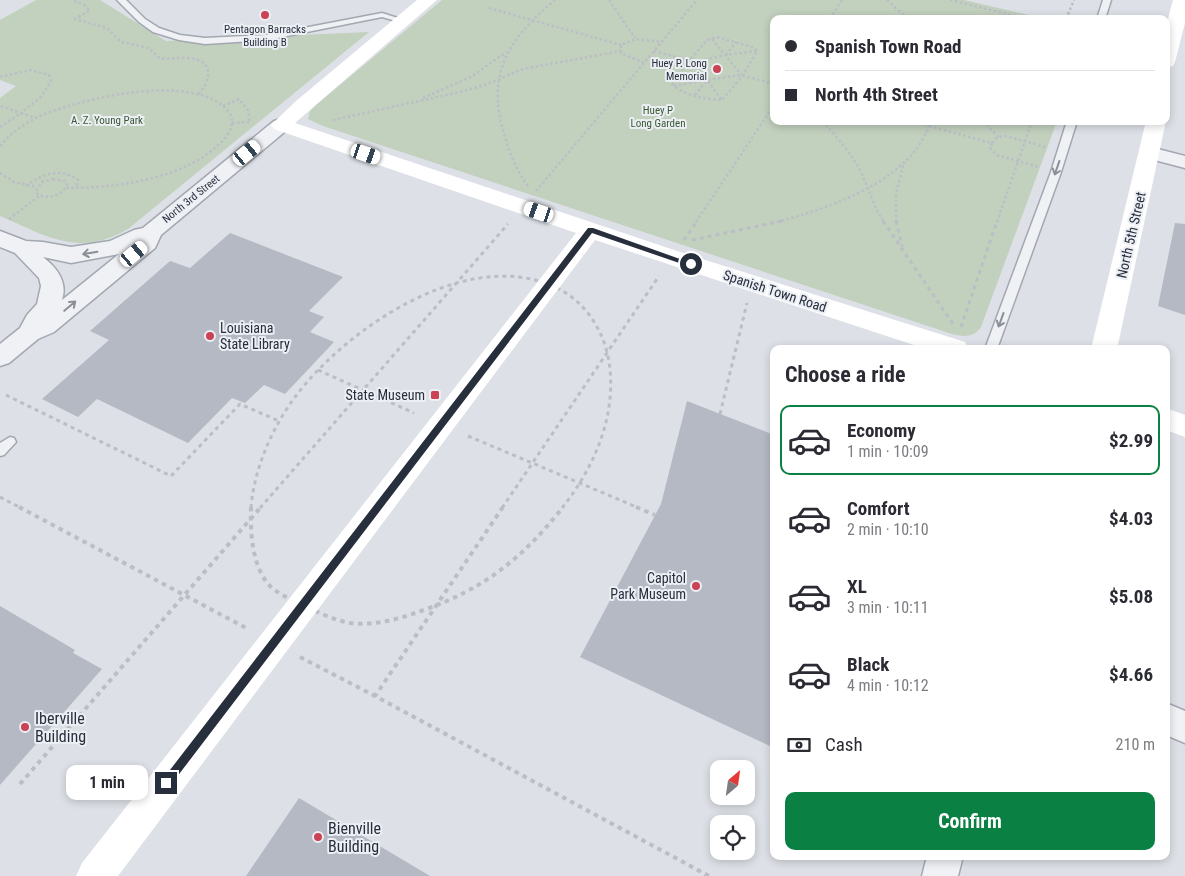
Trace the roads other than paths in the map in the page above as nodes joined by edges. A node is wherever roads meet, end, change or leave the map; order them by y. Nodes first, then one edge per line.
1 (121, 0) edge
2 (428, 0) edge
3 (1107, 0) edge
4 (1182, 0) edge
5 (1102, 15) edge
6 (403, 21) junction
7 (1170, 46) edge
8 (281, 125) junction
9 (1071, 125) edge
10 (1155, 125) edge
11 (1150, 153) junction
12 (1185, 162) edge
13 (590, 230) junction
14 (7, 231) edge
15 (152, 231) junction
16 (23, 248) junction
17 (30, 333) junction
18 (957, 341) edge
19 (992, 345) edge
20 (1105, 345) edge
21 (0, 357) edge
22 (1170, 420) edge
23 (1185, 426) edge
24 (10, 442) dead end
25 (0, 451) edge
26 (1170, 721) edge
27 (1185, 727) edge
28 (944, 860) edge
29 (95, 876) edge
30 (940, 876) edge

1 - 6 lane
2 - 6 street, North 3rd Street
3 - 5 lane
4 - 7 street
6 - 8 street, North 3rd Street
8 - 13 street, Spanish Town Road
8 - 15 street, North 3rd Street
9 -> 19 lane
10 - 11 street, North 5th Street
11 - 12 street
11 - 20 street, North 5th Street
13 - 18 street, Spanish Town Road
13 - 29 street
14 - 16 street
15 -> 16 street
17 -> 15 street, North 3rd Street
16 - 17 street
17 - 21 street, North 3rd Street
22 - 23 street
24 - 25 lane
26 - 27 street
28 - 30 street

